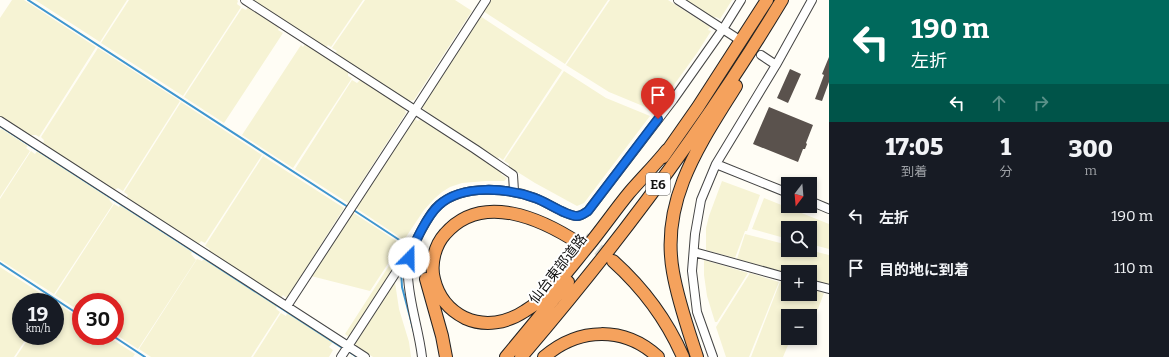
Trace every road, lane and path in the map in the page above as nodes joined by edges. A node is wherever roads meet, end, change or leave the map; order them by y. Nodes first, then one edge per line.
1 (245, 0) edge
2 (486, 0) edge
3 (678, 0) edge
4 (741, 0) edge
5 (767, 0) edge
6 (782, 0) edge
7 (786, 0) edge
8 (812, 0) edge
9 (723, 29) junction
10 (735, 37) dead end
11 (761, 55) dead end
12 (776, 65) junction
13 (415, 110) junction
14 (0, 121) edge
15 (668, 150) junction
16 (716, 164) junction
17 (781, 190) edge
18 (514, 191) junction
19 (817, 204) edge
20 (829, 209) edge
21 (694, 252) junction
22 (406, 260) junction
23 (781, 276) edge
24 (817, 286) edge
25 (829, 289) edge
26 (287, 306) junction
27 (345, 351) edge
28 (365, 357) edge
29 (422, 357) edge
30 (446, 357) edge
31 (506, 357) edge
32 (521, 357) edge
33 (544, 357) edge
34 (658, 357) edge
35 (676, 357) edge
36 (683, 357) edge
37 (697, 357) edge
38 (713, 357) edge

1 - 13 street
2 - 13 street
3 - 9 street
4 - 9 street
5 - 15 highway, 仙台東部道路 / E6
6 - 32 highway, 仙台東部道路 / E6
7 - 37 highway
8 - 12 street
9 - 10 street
9 - 18 street
11 - 12 street
12 - 16 street
13 - 18 street
13 - 26 street
14 - 26 street
15 - 30 highway
15 - 31 highway, 仙台東部道路 / E6
16 - 17 street
16 - 21 street
18 - 22 street
19 - 20 street
21 - 23 street
21 - 38 street
22 - 27 street
22 - 29 street
24 - 25 street
26 - 27 street
27 - 28 street
33 - 34 highway
35 - 36 highway

